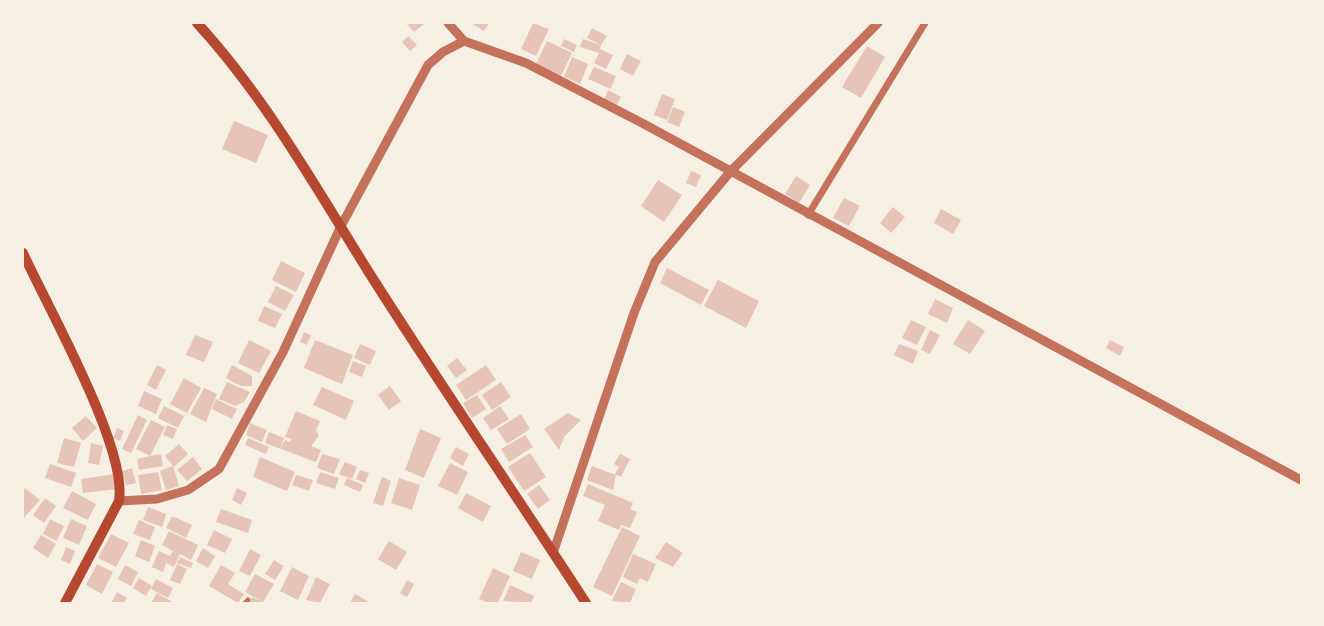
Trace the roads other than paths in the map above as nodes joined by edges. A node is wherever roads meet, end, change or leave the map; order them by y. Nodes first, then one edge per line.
1 (197, 23) edge
2 (448, 23) edge
3 (878, 23) edge
4 (925, 23) edge
5 (464, 41) junction
6 (730, 172) junction
7 (808, 215) junction
8 (341, 226) junction
9 (23, 253) edge
10 (1301, 480) edge
11 (118, 501) junction
12 (553, 553) junction
13 (65, 603) edge
14 (586, 603) edge

1 - 8 main road
2 - 5 street
3 - 6 street
4 - 7 street
5 - 6 street
5 - 8 street
6 - 7 street
6 - 12 street
7 - 10 street
8 - 11 street
8 - 12 main road
9 - 11 main road
11 - 13 main road
12 - 14 main road

